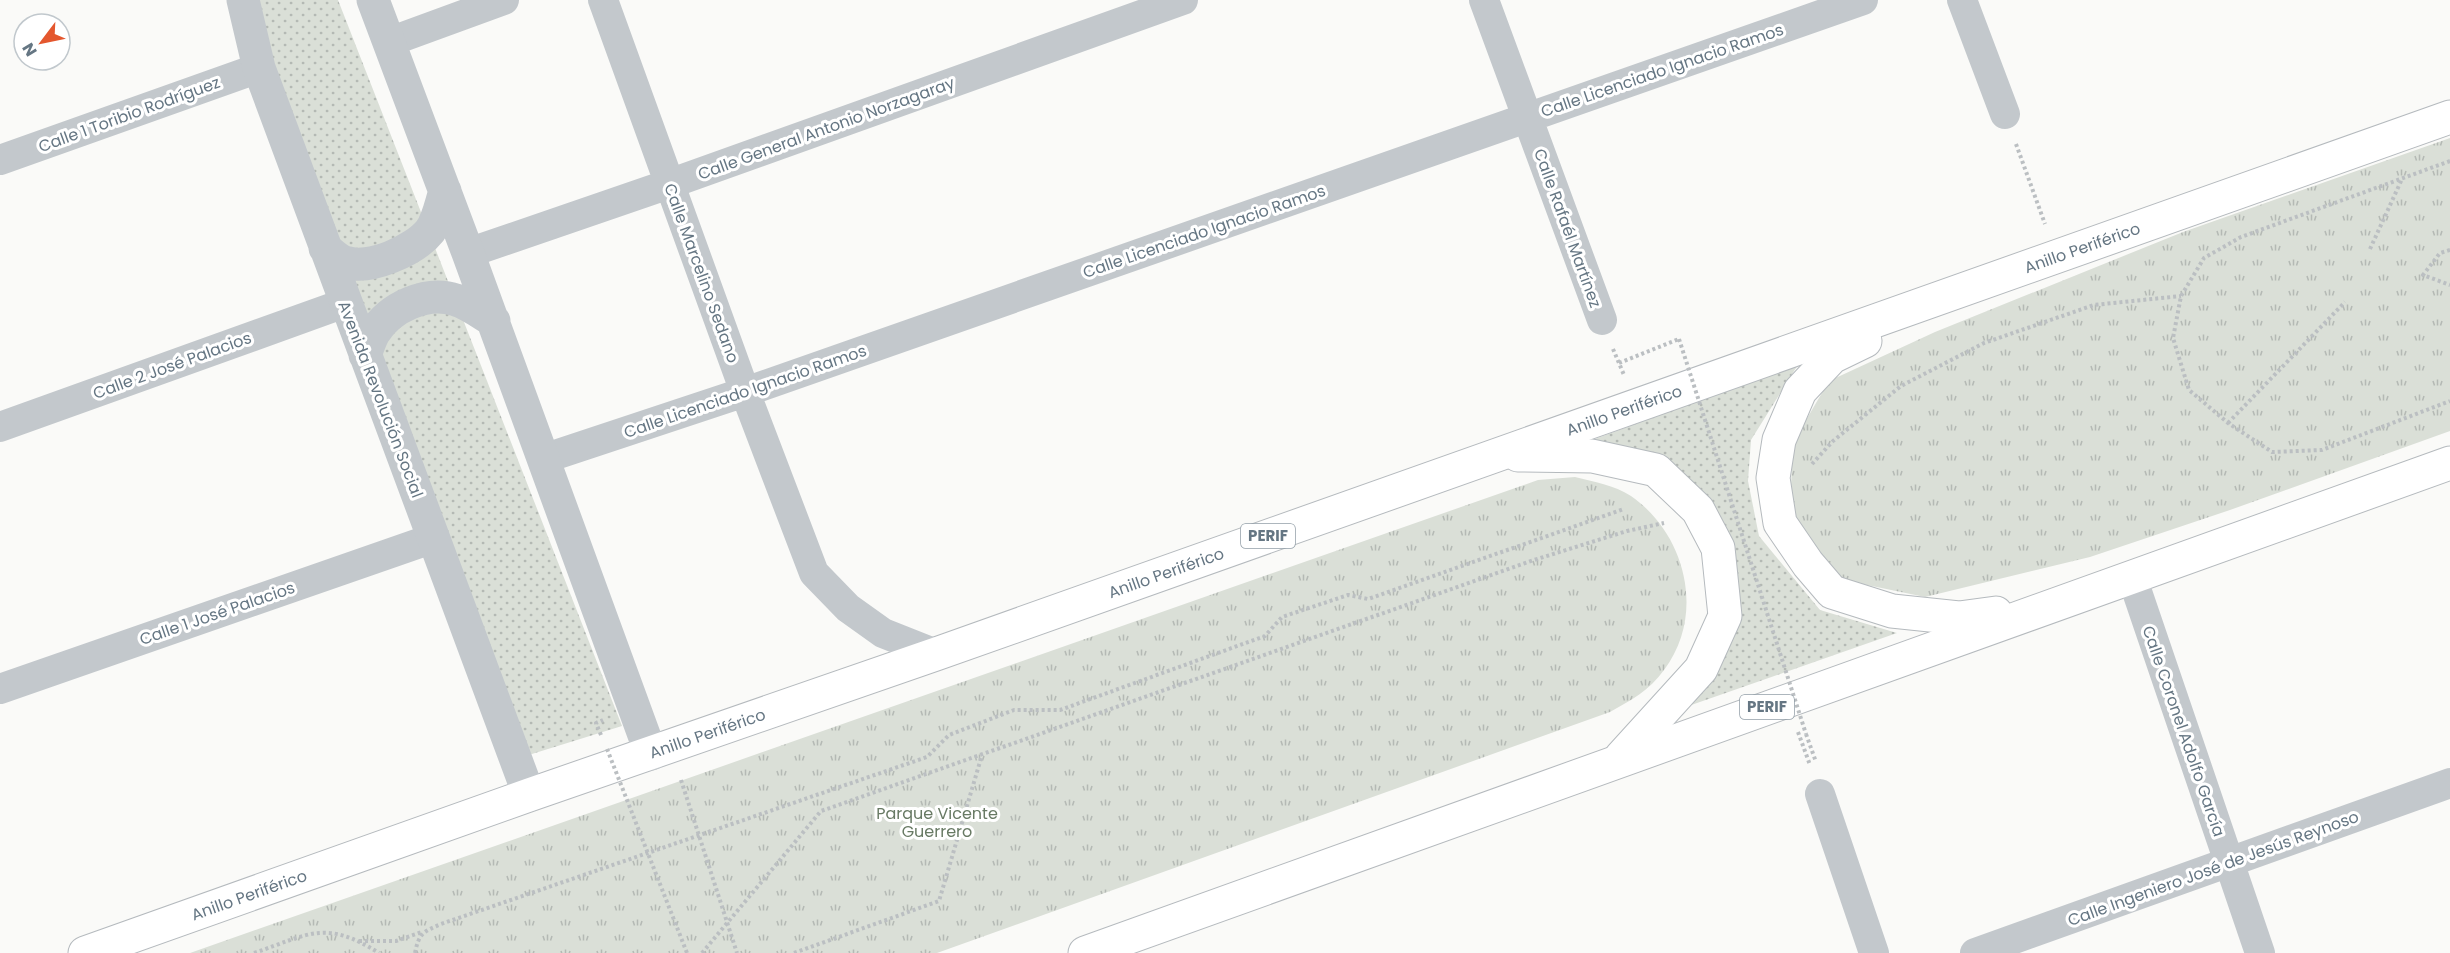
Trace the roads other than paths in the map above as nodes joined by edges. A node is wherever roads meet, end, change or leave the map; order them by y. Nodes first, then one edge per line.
1 (243, 0) edge
2 (373, 0) edge
3 (504, 0) edge
4 (603, 0) edge
5 (1183, 0) edge
6 (1484, 0) edge
7 (1863, 0) edge
8 (1962, 0) edge
9 (389, 42) junction
10 (259, 69) junction
11 (2005, 114) road end
12 (1528, 117) junction
13 (2450, 117) edge
14 (0, 160) edge
15 (669, 184) junction
16 (445, 191) junction
17 (325, 248) junction
18 (468, 253) junction
19 (1965, 289) junction
20 (345, 303) junction
21 (1602, 320) dead end
22 (494, 321) junction
23 (365, 355) junction
24 (745, 392) junction
25 (0, 427) edge
26 (1496, 455) junction
27 (543, 459) junction
28 (2450, 463) edge
29 (434, 538) junction
30 (2132, 577) junction
31 (2051, 606) junction
32 (936, 654) junction
33 (0, 689) edge
34 (661, 751) junction
35 (1618, 760) junction
36 (1816, 783) road end
37 (2450, 783) edge
38 (529, 795) junction
39 (2229, 861) junction
40 (1863, 920) junction
41 (84, 953) edge
42 (1085, 953) edge
43 (1848, 953) edge
44 (1874, 953) edge
45 (1975, 953) edge
46 (2260, 953) edge

1 - 10 street, Avenida Revolución Social
2 - 9 street
3 - 9 street
4 - 15 street, Calle Marcelino Sedano
5 - 15 street, Calle General Antonio Norzagaray
6 - 12 street, Calle Rafaél Martínez
7 - 12 street, Calle Licenciado Ignacio Ramos
8 - 11 street
9 - 16 street
10 - 14 street, Calle 1 Toribio Rodríguez
10 - 17 street, Avenida Revolución Social
12 - 21 street, Calle Rafaél Martínez
12 - 24 street, Calle Licenciado Ignacio Ramos
13 - 19 main road, Anillo Periférico / PERIF
15 - 18 street, Calle General Antonio Norzagaray
15 - 24 street, Calle Marcelino Sedano
16 - 17 street
16 - 18 street
17 - 20 street, Avenida Revolución Social
18 - 22 street
19 - 26 main road, Anillo Periférico / PERIF
19 - 31 main road
20 - 23 street, Avenida Revolución Social
20 - 25 street, Calle 2 José Palacios
22 - 23 street
22 - 27 street
23 - 29 street, Avenida Revolución Social
24 - 27 street, Calle Licenciado Ignacio Ramos
24 - 32 street, Calle Marcelino Sedano
26 - 32 main road, Anillo Periférico / PERIF
26 - 35 main road
27 - 34 street
28 - 30 main road, PERIF
29 - 33 street, Calle 1 José Palacios
29 - 38 street, Avenida Revolución Social
30 - 31 main road, PERIF
30 - 39 street, Calle Coronel Adolfo García
31 - 35 main road, PERIF
32 - 34 main road, Anillo Periférico / PERIF
34 - 38 main road, Anillo Periférico / PERIF
35 - 42 main road, PERIF
36 - 40 street
37 - 39 street, Calle Ingeniero José de Jesús Reynoso
38 - 41 main road, Anillo Periférico / PERIF
39 - 45 street, Calle Ingeniero José de Jesús Reynoso
39 - 46 street, Calle Coronel Adolfo García
40 - 43 street
40 - 44 street

